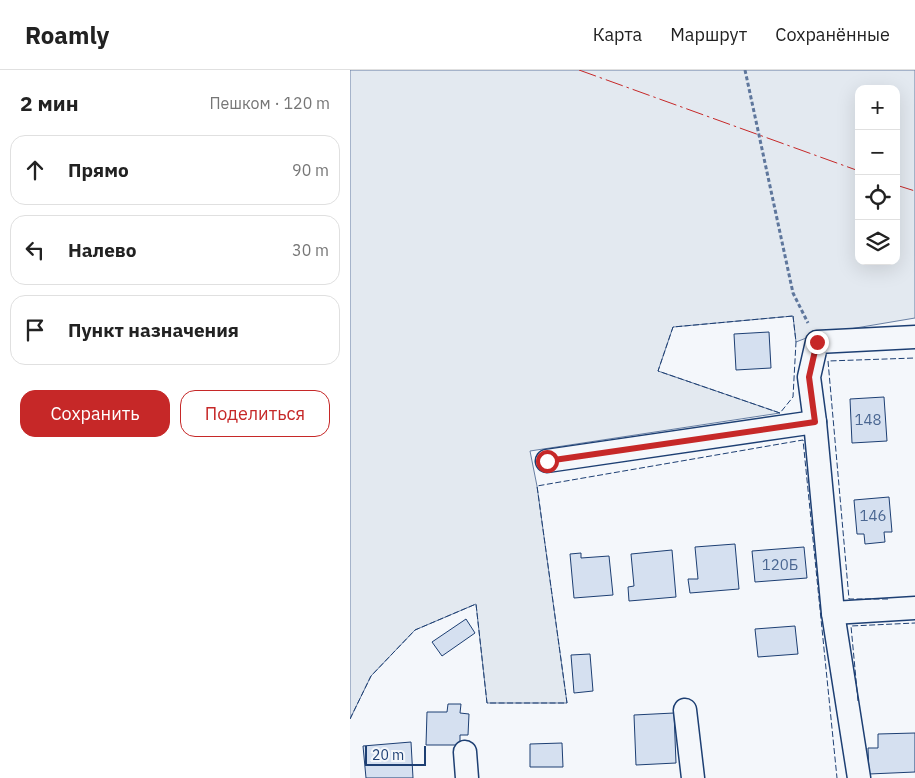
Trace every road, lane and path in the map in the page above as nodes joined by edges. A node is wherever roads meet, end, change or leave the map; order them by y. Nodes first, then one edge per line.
1 (745, 70) edge
2 (915, 337) edge
3 (817, 342) junction
4 (815, 422) junction
5 (547, 461) dead end
6 (915, 608) edge
7 (833, 613) junction
8 (685, 710) dead end
9 (465, 752) dead end
10 (468, 778) edge
11 (693, 778) edge
12 (859, 778) edge

1 - 3 path
2 - 3 street
3 - 4 street
4 - 5 street
4 - 7 street
6 - 7 street
7 - 12 street
8 - 11 street
9 - 10 street

